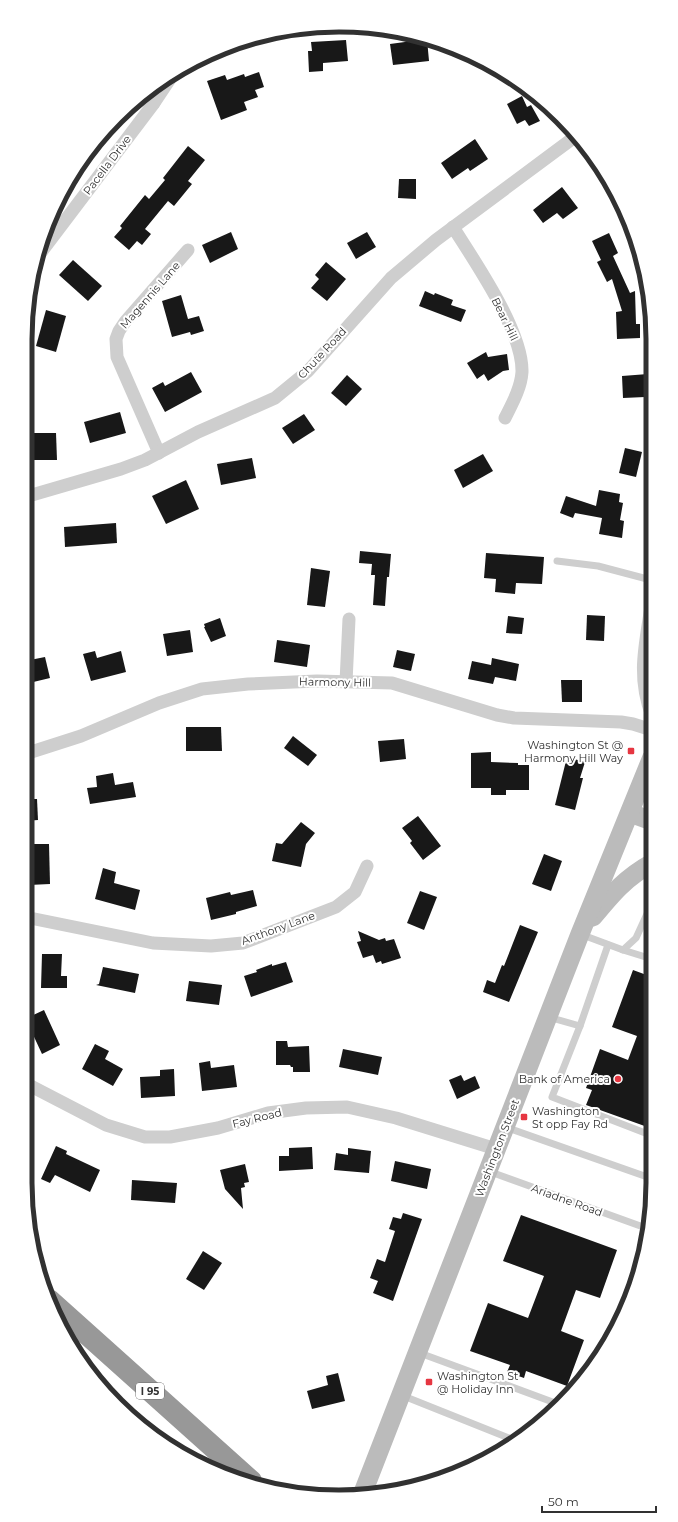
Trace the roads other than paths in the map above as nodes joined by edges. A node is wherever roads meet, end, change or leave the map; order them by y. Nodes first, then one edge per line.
1 (166, 86) edge
2 (149, 98) edge
3 (154, 103) junction
4 (572, 139) edge
5 (453, 227) junction
6 (46, 245) edge
7 (188, 250) dead end
8 (505, 418) dead end
9 (159, 453) junction
10 (32, 494) edge
11 (558, 561) dead end
12 (646, 579) edge
13 (349, 619) dead end
14 (646, 648) edge
15 (346, 682) junction
16 (646, 699) edge
17 (646, 728) edge
18 (32, 752) edge
19 (645, 793) edge
20 (630, 813) junction
21 (646, 819) edge
22 (366, 866) dead end
23 (646, 867) edge
24 (646, 916) edge
25 (32, 918) edge
26 (580, 934) junction
27 (608, 945) junction
28 (623, 950) junction
29 (646, 957) edge
30 (547, 1017) junction
31 (580, 1026) junction
32 (32, 1087) edge
33 (505, 1127) junction
34 (646, 1133) edge
35 (496, 1149) junction
36 (488, 1171) junction
37 (646, 1177) edge
38 (642, 1227) edge
39 (59, 1309) edge
40 (417, 1352) junction
41 (401, 1395) junction
42 (553, 1402) edge
43 (510, 1438) edge
44 (245, 1475) edge
45 (365, 1488) edge

1 - 3 street, Pacella Drive
2 - 3 street
3 - 6 street, Pacella Drive
4 - 5 street, Chute Road
5 - 8 street, Bear Hill
5 - 9 street, Chute Road
7 - 9 street, Magennis Lane
9 - 10 street, Chute Road
11 - 12 lane
13 - 15 street
14 - 16 street
15 - 17 street, Harmony Hill
15 - 18 street, Harmony Hill
19 - 20 main road, Washington Street
20 - 21 main road
20 - 26 main road, Washington Street
22 - 25 street, Anthony Lane
23 - 26 main road
24 - 28 lane
26 - 27 lane
26 - 30 main road, Washington Street
27 - 28 lane
27 - 31 lane
28 - 29 lane
30 - 31 lane
30 - 33 main road, Washington Street
31 - 34 lane
32 - 35 street, Fay Road
33 - 35 main road, Washington Street
33 - 37 lane
35 - 36 main road, Washington Street
36 - 38 lane, Ariadne Road
36 - 40 main road, Washington Street
39 - 44 highway, I 95
40 - 41 main road, Washington Street
40 - 42 lane
41 - 43 lane
41 - 45 main road, Washington Street

